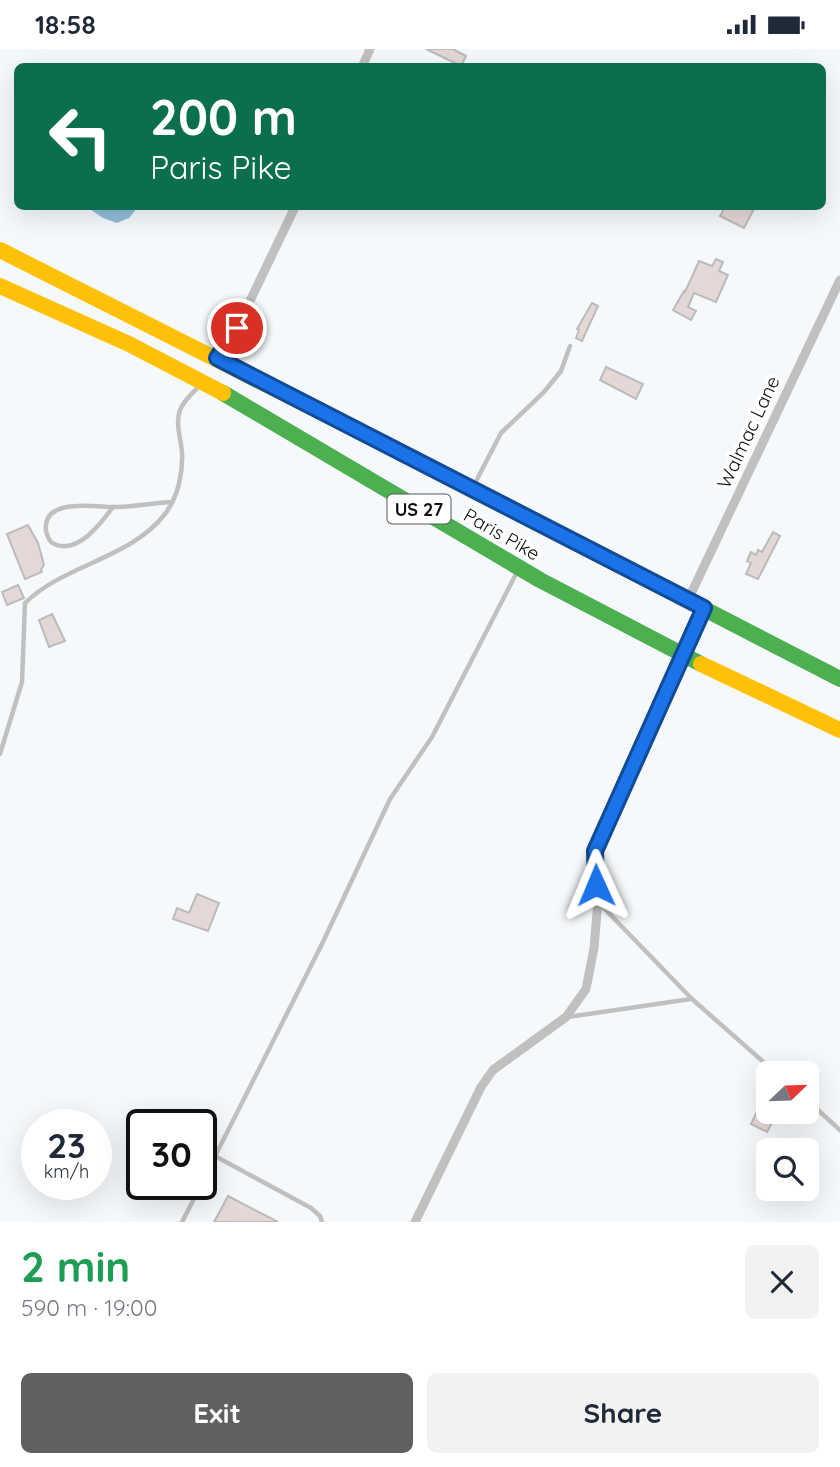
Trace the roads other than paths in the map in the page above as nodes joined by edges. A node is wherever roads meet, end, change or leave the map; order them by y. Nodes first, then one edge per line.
1 (294, 210) edge
2 (0, 250) edge
3 (840, 280) edge
4 (0, 286) edge
5 (570, 346) dead end
6 (217, 358) junction
7 (204, 382) junction
8 (472, 489) junction
9 (173, 502) junction
10 (113, 507) junction
11 (519, 568) junction
12 (688, 600) junction
13 (704, 608) junction
14 (683, 656) junction
15 (840, 679) edge
16 (840, 730) edge
17 (0, 754) edge
18 (598, 901) junction
19 (692, 999) junction
20 (566, 1017) junction
21 (762, 1061) edge
22 (819, 1111) edge
23 (840, 1130) edge
24 (217, 1152) edge
25 (217, 1157) edge
26 (193, 1200) edge
27 (181, 1222) edge
28 (322, 1222) edge
29 (415, 1222) edge

1 - 6 street
2 - 6 highway, Paris Pike / US 27
3 - 12 street, Walmac Lane
4 - 7 highway, Paris Pike / US 27
5 - 8 lane
6 - 7 highway
6 - 8 highway, Paris Pike / US 27
7 - 9 lane
7 - 11 highway, Paris Pike / US 27
8 - 12 highway, Paris Pike / US 27
9 - 10 lane
9 - 17 lane
10 - 10 lane
11 - 14 highway, Paris Pike / US 27
11 - 24 lane
12 - 13 highway, Paris Pike / US 27
13 - 14 street
13 - 15 highway, Paris Pike / US 27
14 - 16 highway, Paris Pike / US 27
14 - 18 street
18 - 19 lane
18 - 20 street
19 - 20 lane
19 - 21 lane
20 - 29 street
22 - 23 lane
25 - 28 lane
26 - 27 lane

